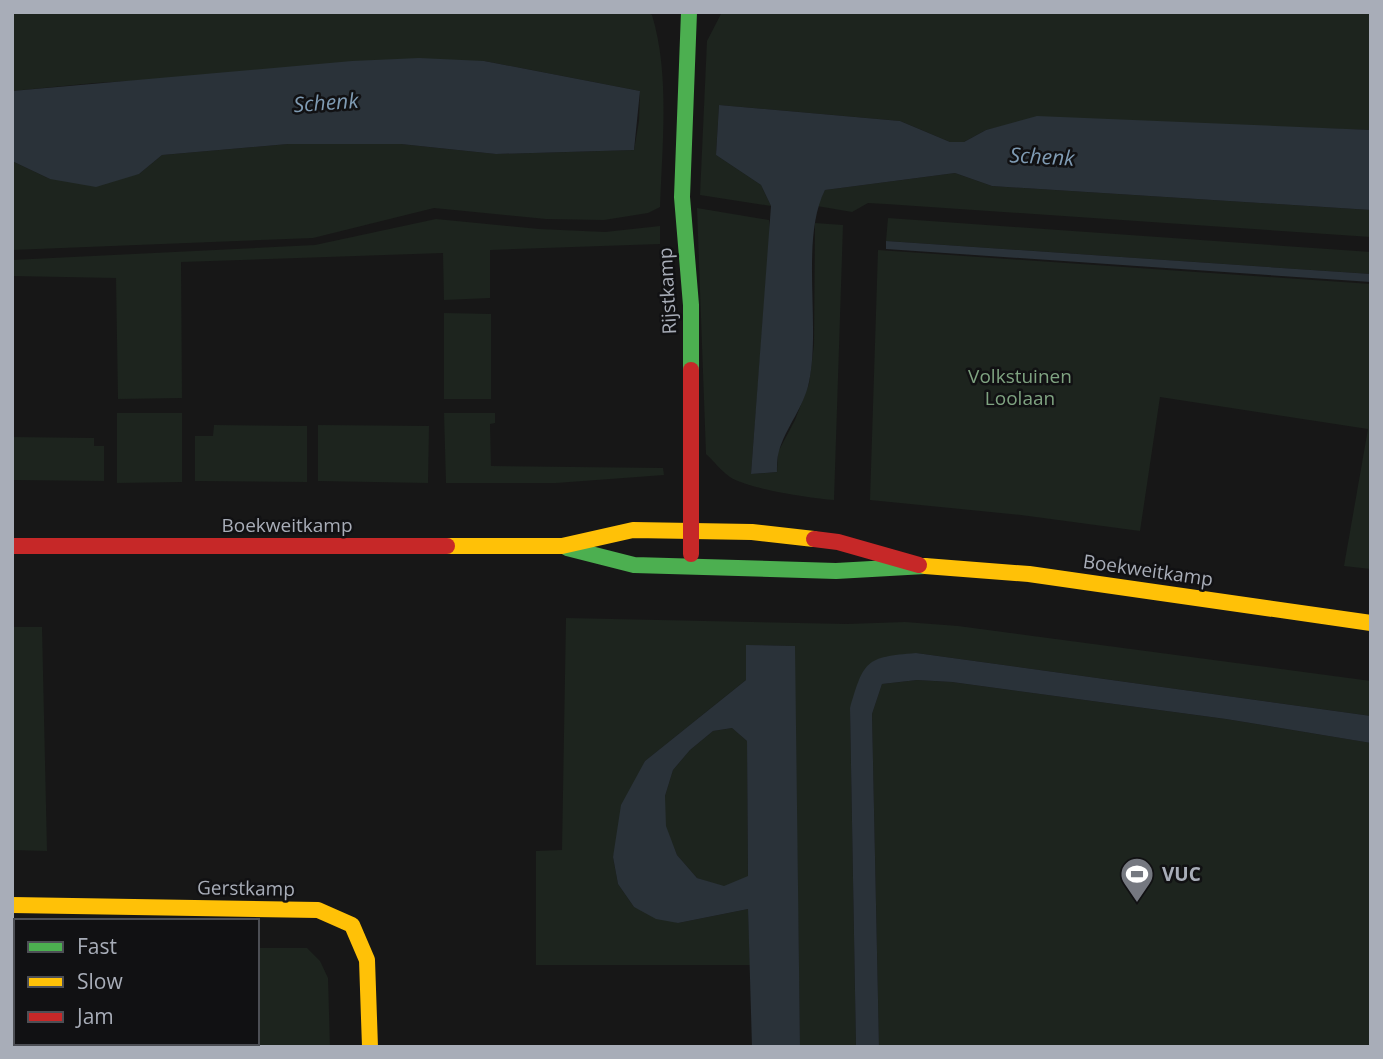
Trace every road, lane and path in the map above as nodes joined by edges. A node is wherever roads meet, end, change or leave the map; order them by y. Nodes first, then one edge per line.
1 (689, 12) edge
2 (691, 530) junction
3 (12, 546) edge
4 (562, 546) junction
5 (919, 565) junction
6 (692, 567) junction
7 (1371, 623) edge
8 (12, 905) edge
9 (369, 1047) edge

1 - 2 street, Rijstkamp
2 - 4 street, Boekweitkamp
2 - 5 street, Boekweitkamp
2 - 6 street, Rijstkamp
3 - 4 street, Boekweitkamp
4 - 6 street, Boekweitkamp
5 - 6 street, Boekweitkamp
5 - 7 street, Boekweitkamp
8 - 9 street, Gerstkamp

